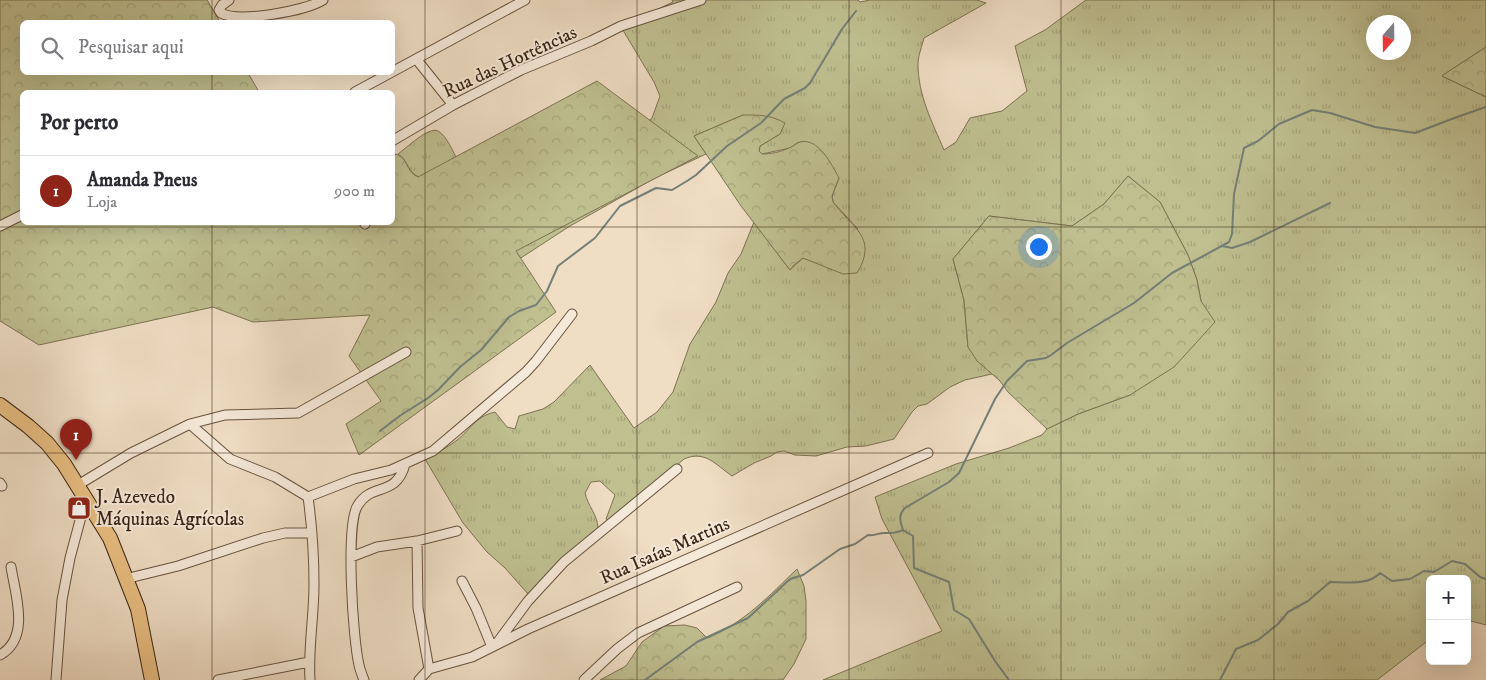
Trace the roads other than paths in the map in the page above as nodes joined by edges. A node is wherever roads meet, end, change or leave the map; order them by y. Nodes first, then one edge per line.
1 (323, 0) edge
2 (525, 0) edge
3 (701, 0) edge
4 (226, 2) edge
5 (417, 60) junction
6 (395, 71) edge
7 (388, 75) edge
8 (359, 90) edge
9 (453, 105) junction
10 (395, 139) edge
11 (20, 216) edge
12 (0, 226) edge
13 (572, 314) dead end
14 (406, 352) dead end
15 (0, 405) edge
16 (0, 410) edge
17 (190, 424) junction
18 (28, 426) junction
19 (928, 453) dead end
20 (405, 464) junction
21 (677, 469) dead end
22 (78, 485) junction
23 (308, 497) junction
24 (86, 498) junction
25 (457, 531) dead end
26 (312, 534) junction
27 (417, 541) junction
28 (352, 557) junction
29 (11, 567) dead end
30 (125, 579) junction
31 (462, 581) dead end
32 (737, 587) dead end
33 (494, 645) junction
34 (0, 655) edge
35 (309, 662) junction
36 (428, 669) junction
37 (56, 680) edge
38 (152, 680) edge
39 (218, 680) edge
40 (310, 680) edge
41 (364, 680) edge
42 (418, 680) edge
43 (584, 680) edge

1 - 4 street
2 - 5 street
3 - 9 street, Rua das Hortências
5 - 6 street
5 - 9 street
7 - 8 street
9 - 10 street, Rua das Hortências
11 - 12 street
13 - 20 street
14 - 17 street
15 - 18 highway
16 - 18 highway
17 - 22 street
17 - 23 street
18 - 22 highway
19 - 33 street, Rua Isaías Martins
20 - 23 street
20 - 28 street
21 - 33 street
22 - 24 highway
23 - 26 street
24 - 30 highway
24 - 37 street
25 - 27 street
26 - 30 street
26 - 35 street
27 - 28 street
27 - 36 street
28 - 41 street
29 - 34 street
30 - 38 highway
31 - 33 street
32 - 43 street
33 - 36 street, Rua Isaías Martins
35 - 39 street
35 - 40 street
36 - 42 street

